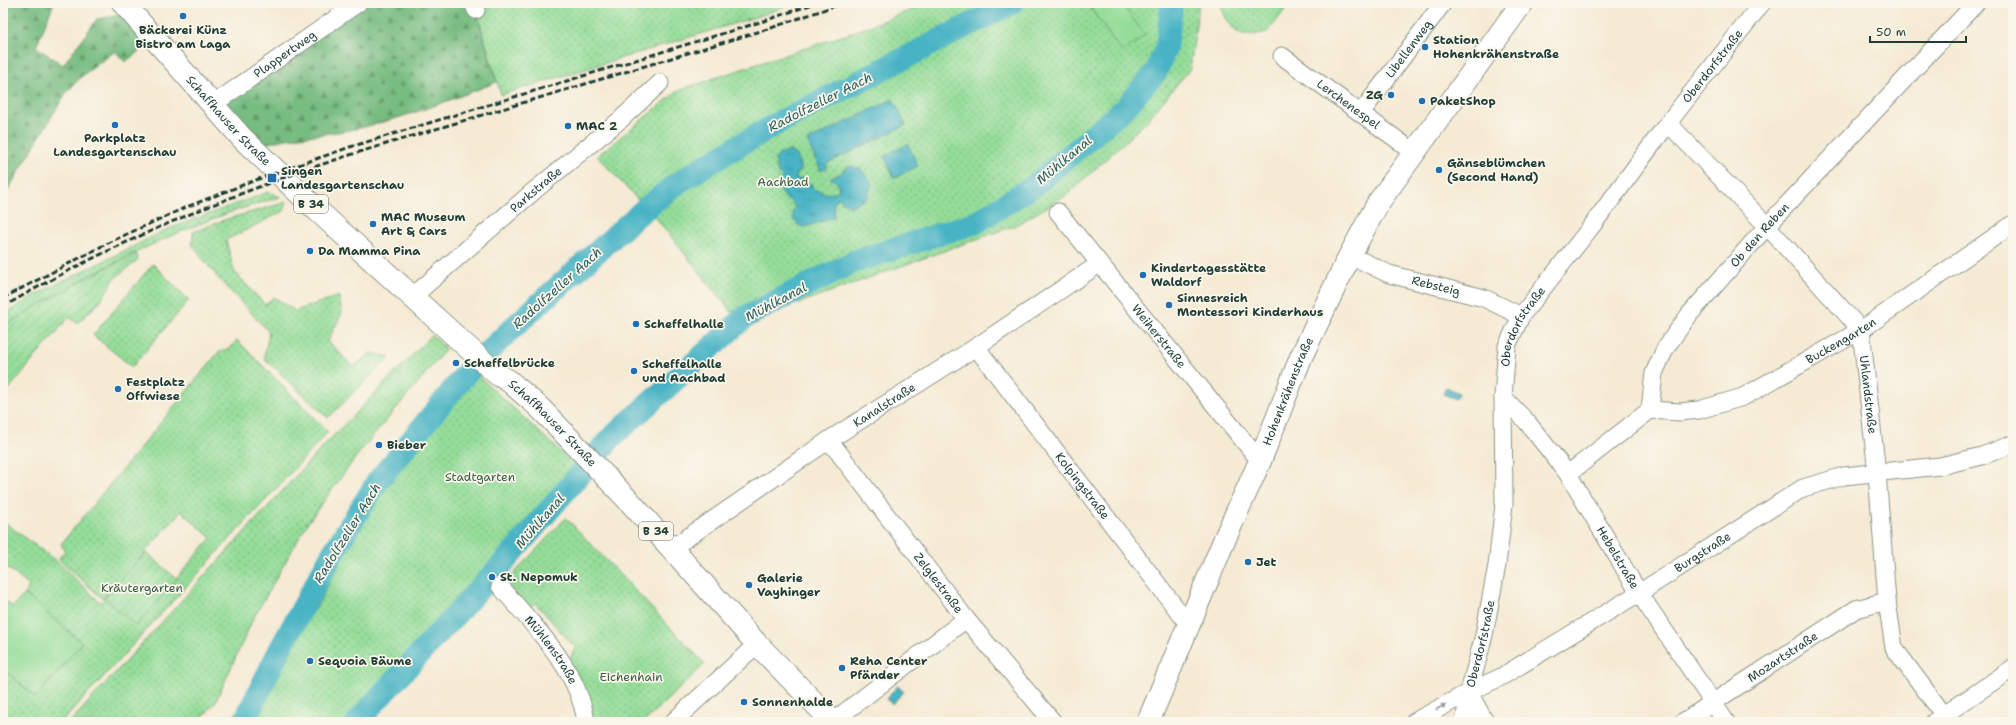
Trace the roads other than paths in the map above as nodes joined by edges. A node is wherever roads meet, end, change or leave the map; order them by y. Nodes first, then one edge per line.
1 (123, 3) edge
2 (358, 3) edge
3 (1442, 3) edge
4 (1522, 3) edge
5 (1762, 3) edge
6 (1976, 3) edge
7 (1282, 56) dead end
8 (660, 83) dead end
9 (212, 105) junction
10 (1360, 113) junction
11 (1668, 123) junction
12 (1414, 152) junction
13 (1058, 212) dead end
14 (2013, 224) edge
15 (1767, 226) junction
16 (1350, 257) junction
17 (1099, 264) junction
18 (412, 297) junction
19 (1521, 316) junction
20 (1861, 330) junction
21 (976, 347) junction
22 (1503, 397) junction
23 (1650, 410) junction
24 (829, 440) junction
25 (2013, 444) edge
26 (1260, 461) junction
27 (1877, 473) junction
28 (1568, 474) junction
29 (672, 548) junction
30 (500, 586) dead end
31 (1639, 593) junction
32 (1887, 601) junction
33 (966, 619) junction
34 (1189, 625) junction
35 (757, 644) junction
36 (2013, 668) edge
37 (1469, 692) junction
38 (1713, 703) junction
39 (1942, 720) edge
40 (586, 722) edge
41 (673, 722) edge
42 (833, 722) edge
43 (1054, 722) edge
44 (1148, 722) edge
45 (1414, 722) edge
46 (1464, 722) edge
47 (1485, 722) edge
48 (1683, 722) edge
49 (1726, 722) edge

1 - 9 main road, Schaffhauser Straße / B 34
2 - 9 street, Plappertweg
3 - 10 street, Libellenweg
4 - 12 main road, Hohenkrähenstraße
5 - 11 street, Oberdorfstraße
6 - 15 street, Ob den Reben
7 - 10 street, Lerchenespel
8 - 18 street, Parkstraße
9 - 18 main road, Schaffhauser Straße / B 34
10 - 12 street, Lerchenespel
11 - 15 street
11 - 19 street, Oberdorfstraße
12 - 16 main road, Hohenkrähenstraße
13 - 17 street, Weiherstraße
14 - 20 street, Buckengarten
15 - 20 street
15 - 23 street, Ob den Reben
16 - 19 street, Rebsteig
16 - 26 main road, Hohenkrähenstraße
17 - 21 street, Kanalstraße
17 - 26 street, Weiherstraße
18 - 29 main road, Schaffhauser Straße / B 34
19 - 22 street, Oberdorfstraße
20 - 23 street, Buckengarten
20 - 27 street, Uhlandstraße
21 - 24 street, Kanalstraße
21 - 34 street, Kolpingstraße
22 - 28 street, Hebelstraße
22 - 37 street, Oberdorfstraße
23 - 28 street
24 - 29 street, Kanalstraße
24 - 33 street, Zelglestraße
25 - 27 street, Burgstraße
26 - 34 main road, Hohenkrähenstraße
27 - 31 street, Burgstraße
27 - 32 street, Uhlandstraße
28 - 31 street, Hebelstraße
29 - 35 main road, Schaffhauser Straße / B 34
30 - 40 street, Mühlenstraße
31 - 37 street, Burgstraße
31 - 38 street, Hebelstraße
32 - 38 street, Mozartstraße
32 - 39 street, Uhlandstraße
33 - 42 street
33 - 43 street, Zelglestraße
34 - 44 main road, Hohenkrähenstraße
35 - 41 street
35 - 42 main road, Schaffhauser Straße / B 34
36 - 39 street
45 -> 37 street, Burgstraße
37 - 46 street, Oberdorfstraße
37 - 47 street
38 - 48 street, Mozartstraße
38 - 49 street, Hebelstraße

